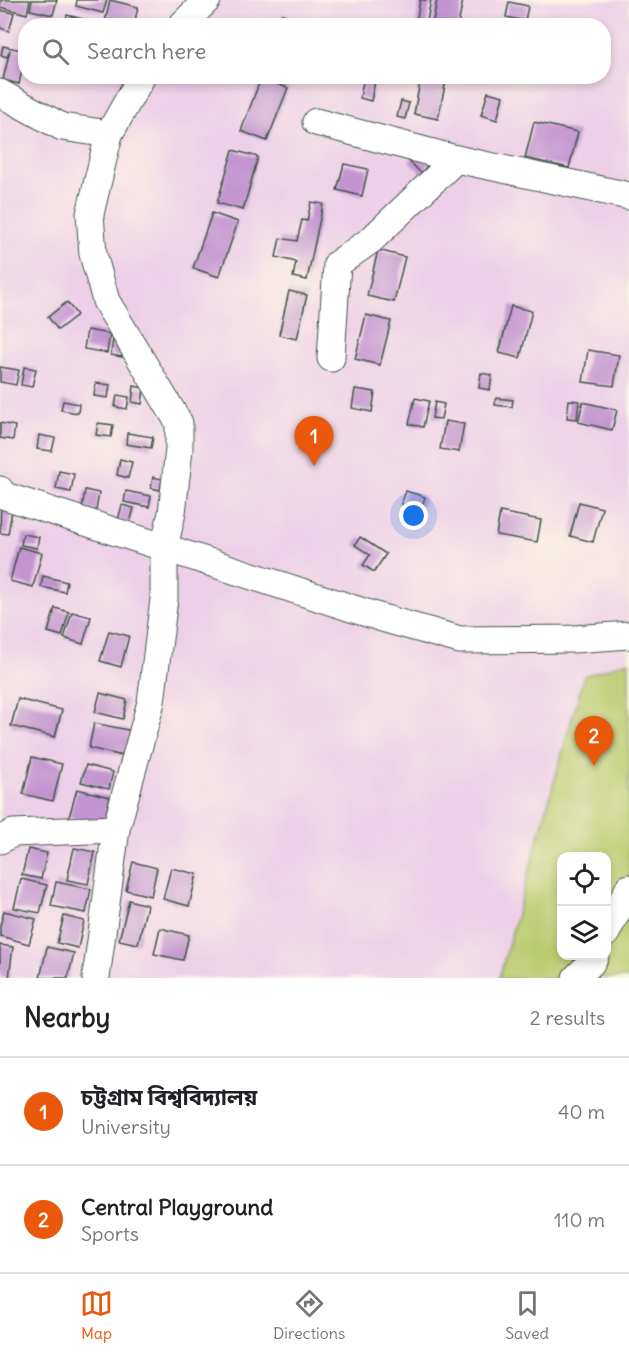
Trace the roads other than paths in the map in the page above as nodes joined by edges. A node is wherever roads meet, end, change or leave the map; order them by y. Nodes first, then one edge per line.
1 (207, 0) edge
2 (189, 18) edge
3 (137, 84) edge
4 (0, 93) edge
5 (316, 122) dead end
6 (109, 134) junction
7 (456, 159) junction
8 (629, 196) edge
9 (331, 358) dead end
10 (0, 490) edge
11 (164, 547) junction
12 (629, 635) edge
13 (116, 829) junction
14 (0, 840) edge
15 (629, 888) edge
16 (611, 923) edge
17 (593, 960) edge
18 (96, 978) edge
19 (576, 978) edge

1 - 2 street
3 - 6 street
4 - 6 street
5 - 7 street
6 - 11 street
7 - 8 street
7 - 9 street
10 - 11 street
11 - 12 street
11 - 13 street
13 - 14 street
13 - 18 street
15 - 16 street
17 - 19 street

